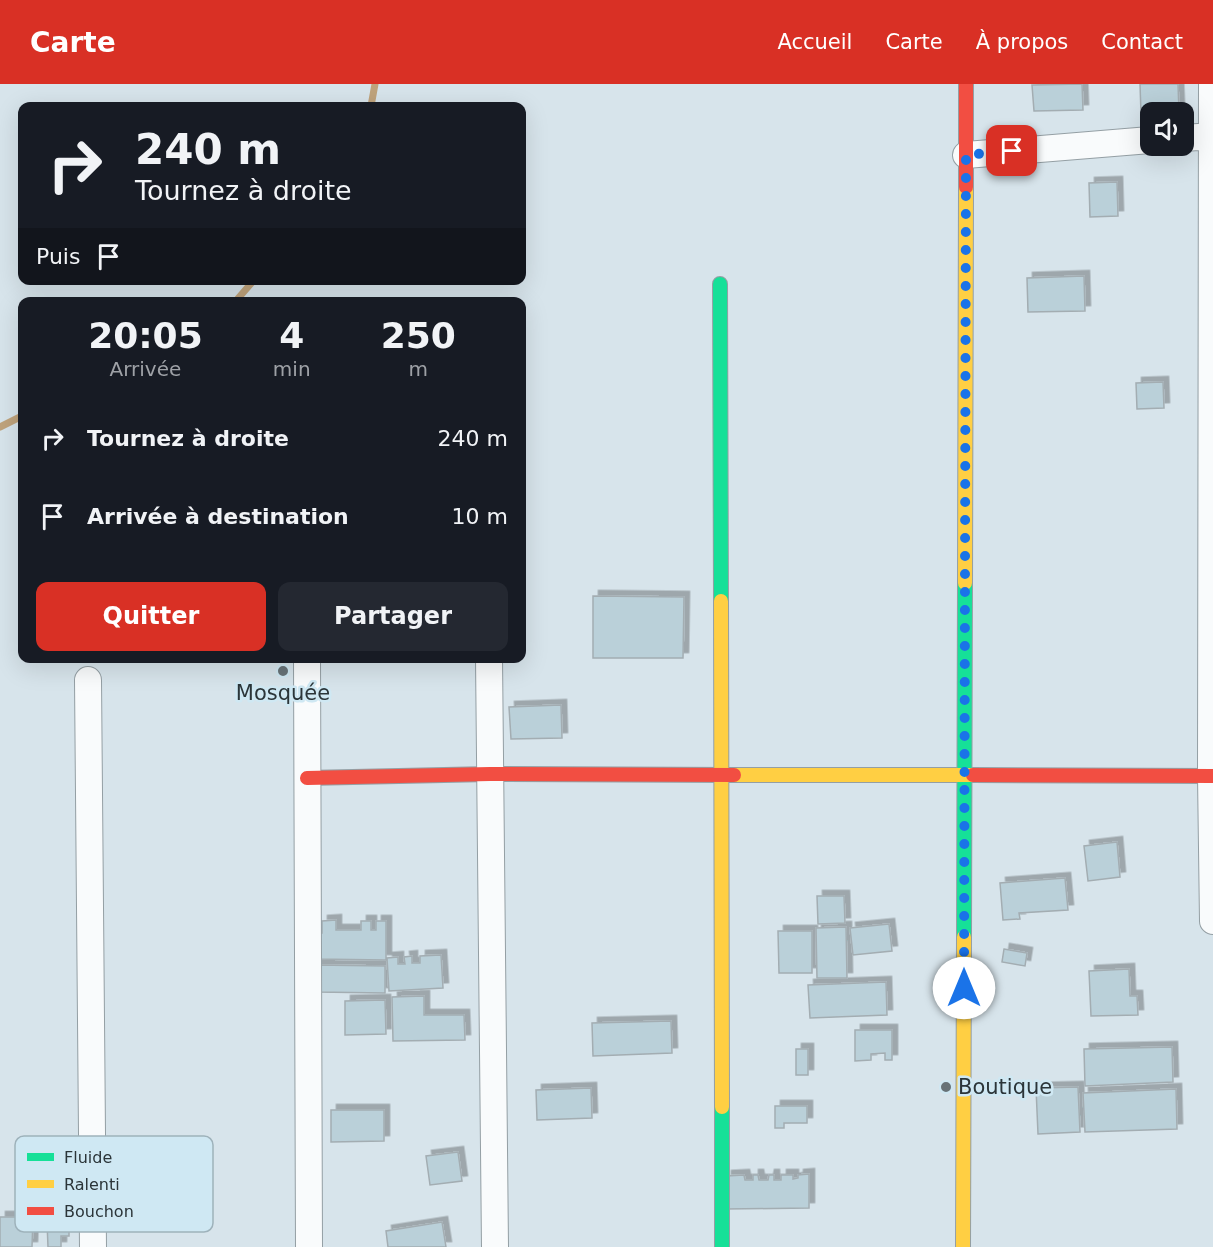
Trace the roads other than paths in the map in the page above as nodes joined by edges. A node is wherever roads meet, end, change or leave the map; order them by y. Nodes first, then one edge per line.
1 (966, 84) edge
2 (1212, 84) edge
3 (1212, 136) edge
4 (1194, 137) edge
5 (1140, 141) edge
6 (966, 155) junction
7 (720, 284) dead end
8 (307, 663) edge
9 (489, 663) edge
10 (88, 680) dead end
11 (490, 774) junction
12 (721, 774) junction
13 (964, 775) junction
14 (1212, 776) edge
15 (307, 778) junction
16 (1213, 921) edge
17 (92, 1136) edge
18 (93, 1232) edge
19 (93, 1247) edge
20 (309, 1247) edge
21 (495, 1247) edge
22 (722, 1247) edge
23 (963, 1247) edge

1 - 6 street
2 - 3 street
3 - 4 street
3 - 14 street
5 - 6 street
6 - 13 street
7 - 12 street
8 - 15 street
9 - 11 street
10 - 17 street
11 - 12 street
11 - 15 street
11 - 21 street
12 - 13 street
12 - 22 street
13 - 14 street
13 - 23 street
14 - 16 street
15 - 20 street
18 - 19 street

